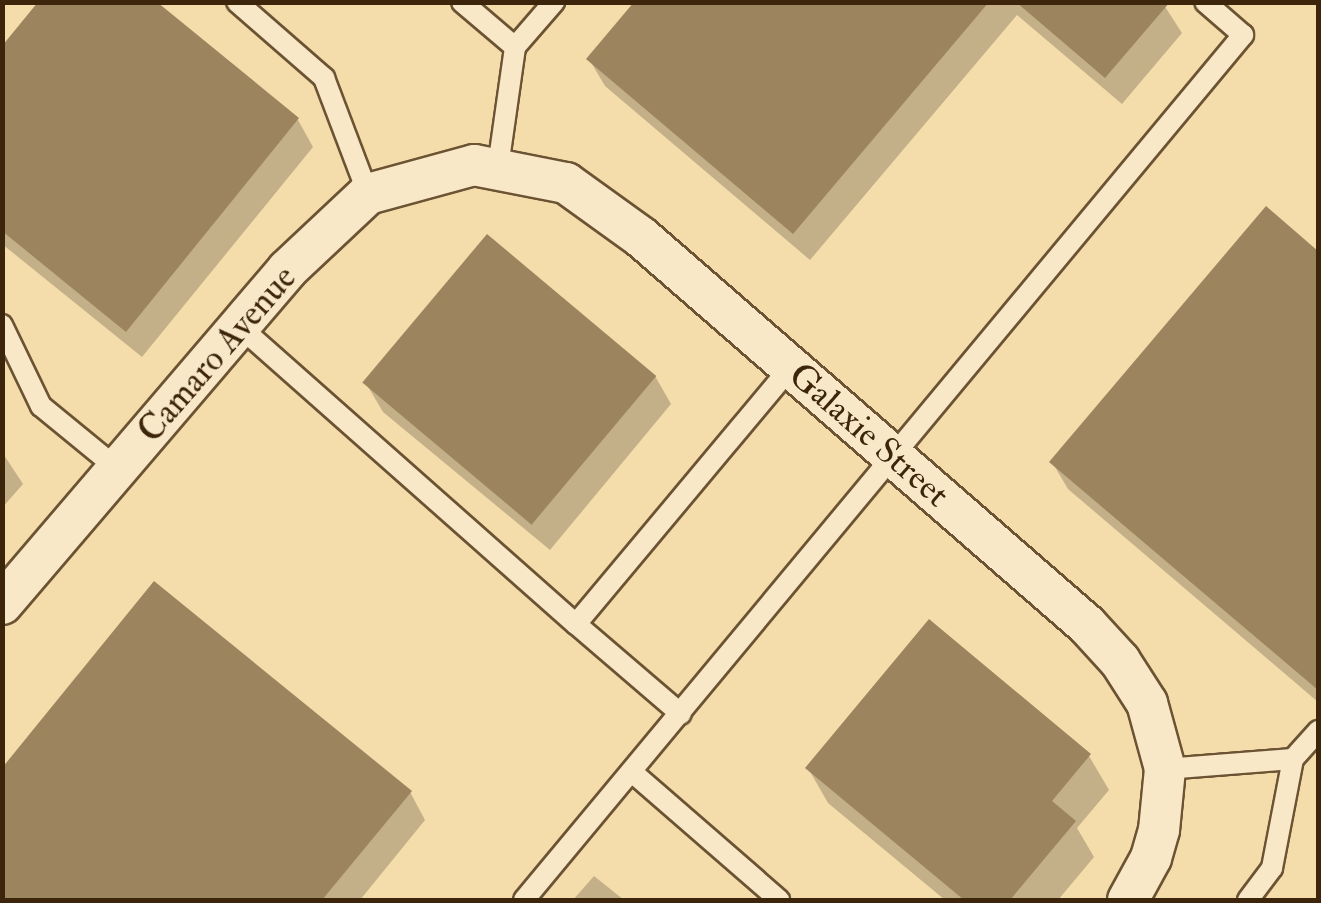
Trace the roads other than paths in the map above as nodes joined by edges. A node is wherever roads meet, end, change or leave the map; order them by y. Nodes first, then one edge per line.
1 (237, 2) edge
2 (462, 2) edge
3 (554, 2) edge
4 (1205, 2) edge
5 (515, 47) junction
6 (486, 166) junction
7 (368, 194) junction
8 (2, 325) edge
9 (239, 326) junction
10 (791, 368) junction
11 (895, 458) junction
12 (118, 469) junction
13 (2, 604) edge
14 (576, 624) junction
15 (681, 714) junction
16 (1318, 731) edge
17 (1294, 759) junction
18 (632, 772) junction
19 (1165, 784) junction
20 (524, 900) edge
21 (778, 900) edge
22 (1128, 900) edge
23 (1248, 900) edge

1 - 7 lane
2 - 5 lane
3 - 5 lane
4 - 11 lane
5 - 6 lane
6 - 7 street, Camaro Avenue
6 - 10 street, Galaxie Street
7 - 9 street, Camaro Avenue
8 - 12 lane
9 - 12 street, Camaro Avenue
9 - 14 lane
10 - 11 street, Galaxie Street
10 - 14 lane
11 - 15 lane
11 - 19 street, Galaxie Street
12 - 13 street, Camaro Avenue
14 - 15 lane
15 - 18 lane
16 - 17 lane
17 - 19 lane
17 - 23 lane
18 - 20 lane
18 - 21 lane
19 - 22 street

